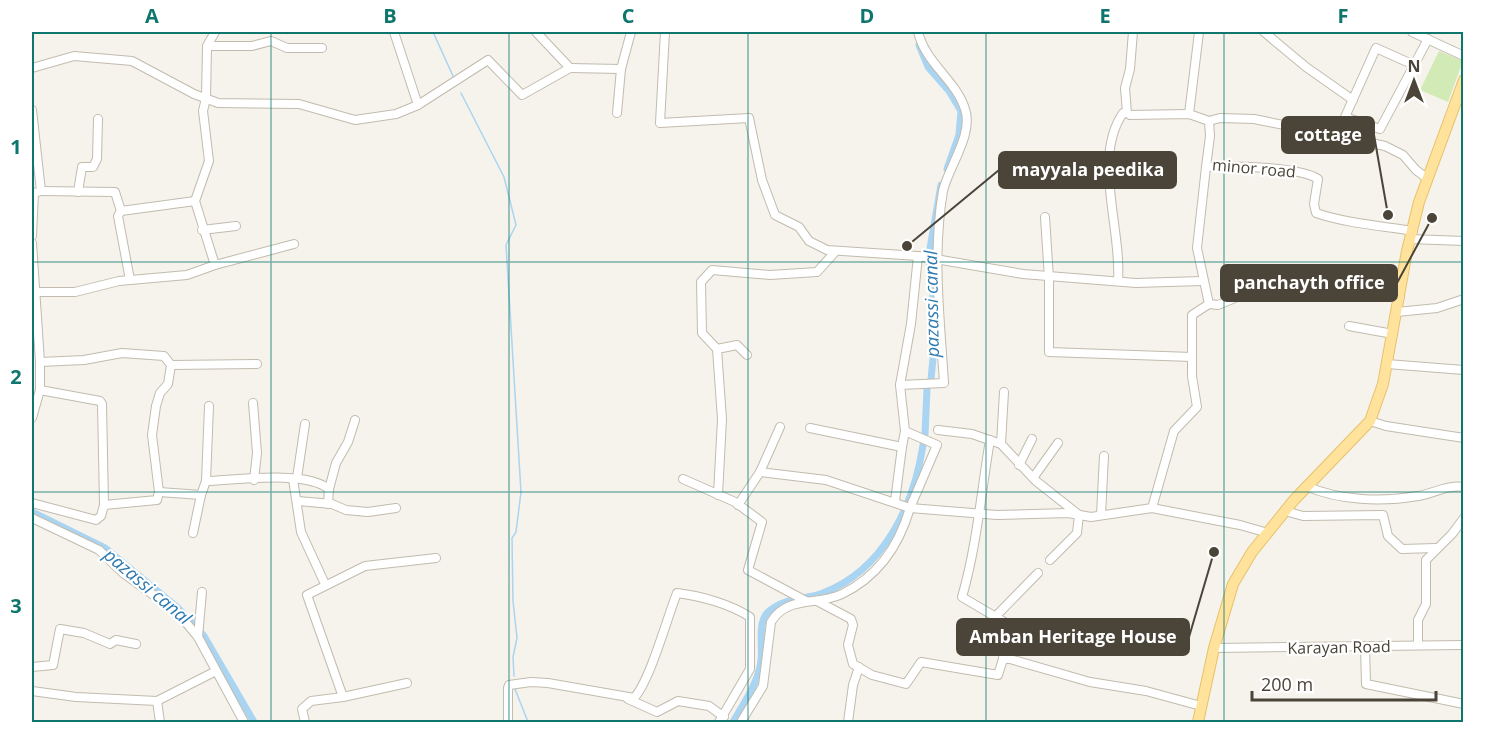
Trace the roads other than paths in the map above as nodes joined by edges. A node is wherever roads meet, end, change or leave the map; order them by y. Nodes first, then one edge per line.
1 (215, 32) edge
2 (394, 32) edge
3 (536, 32) edge
4 (631, 32) edge
5 (665, 32) edge
6 (918, 32) edge
7 (1133, 32) edge
8 (1199, 32) edge
9 (1264, 32) edge
10 (1412, 32) edge
11 (1428, 39) junction
12 (210, 46) junction
13 (322, 48) dead end
14 (1464, 56) edge
15 (1414, 65) junction
16 (32, 68) edge
17 (570, 68) junction
18 (621, 69) junction
19 (1464, 80) edge
20 (206, 98) junction
21 (1353, 100) junction
22 (418, 105) junction
23 (32, 110) edge
24 (617, 113) dead end
25 (1127, 113) junction
26 (1189, 114) junction
27 (98, 119) dead end
28 (1209, 121) junction
29 (1206, 166) junction
30 (1428, 178) junction
31 (36, 192) edge
32 (78, 192) junction
33 (195, 201) junction
34 (121, 211) junction
35 (1045, 217) dead end
36 (236, 226) dead end
37 (202, 230) junction
38 (1411, 235) junction
39 (32, 236) edge
40 (1464, 241) edge
41 (32, 243) edge
42 (294, 244) dead end
43 (835, 252) junction
44 (921, 256) junction
45 (937, 259) junction
46 (215, 265) junction
47 (1049, 274) junction
48 (130, 280) junction
49 (1118, 281) junction
50 (1202, 281) junction
51 (34, 292) edge
52 (1400, 297) junction
53 (1464, 299) edge
54 (1209, 304) junction
55 (1397, 312) junction
56 (1349, 326) dead end
57 (1393, 334) junction
58 (717, 349) junction
59 (747, 356) dead end
60 (1192, 357) junction
61 (40, 362) junction
62 (257, 364) dead end
63 (1387, 364) junction
64 (171, 366) junction
65 (1464, 370) edge
66 (900, 384) junction
67 (40, 390) junction
68 (1004, 392) dead end
69 (253, 403) dead end
70 (209, 406) dead end
71 (32, 418) edge
72 (355, 420) dead end
73 (1370, 421) junction
74 (305, 424) dead end
75 (780, 427) dead end
76 (810, 428) dead end
77 (938, 430) dead end
78 (905, 431) junction
79 (1464, 438) edge
80 (1032, 439) dead end
81 (990, 440) junction
82 (1058, 443) dead end
83 (1001, 444) junction
84 (902, 447) junction
85 (1104, 456) dead end
86 (1019, 465) junction
87 (760, 472) junction
88 (1033, 478) junction
89 (295, 479) junction
90 (683, 479) dead end
91 (254, 480) junction
92 (206, 481) junction
93 (1306, 486) junction
94 (1464, 487) edge
95 (329, 489) junction
96 (159, 492) junction
97 (201, 495) junction
98 (718, 495) junction
99 (298, 501) junction
100 (895, 501) junction
101 (32, 503) edge
102 (328, 504) junction
103 (104, 505) junction
104 (738, 505) junction
105 (396, 508) dead end
106 (910, 508) junction
107 (1152, 508) junction
108 (1285, 511) junction
109 (978, 512) junction
110 (1079, 515) junction
111 (1101, 515) junction
112 (32, 518) edge
113 (1464, 518) edge
114 (193, 533) dead end
115 (1268, 533) junction
116 (1436, 549) junction
117 (436, 558) dead end
118 (1050, 560) dead end
119 (1038, 573) dead end
120 (326, 584) junction
121 (202, 592) dead end
122 (806, 601) junction
123 (817, 601) junction
124 (995, 617) junction
125 (198, 637) junction
126 (136, 644) dead end
127 (1365, 645) junction
128 (1418, 645) junction
129 (1464, 645) edge
130 (1214, 648) junction
131 (1004, 659) junction
132 (32, 667) edge
133 (859, 667) junction
134 (216, 671) junction
135 (407, 683) dead end
136 (32, 691) edge
137 (343, 697) junction
138 (628, 699) junction
139 (157, 701) junction
140 (1464, 704) edge
141 (1201, 706) junction
142 (722, 720) edge
143 (160, 723) edge
144 (244, 723) edge
145 (305, 723) edge
146 (508, 723) edge
147 (741, 723) edge
148 (848, 723) edge
149 (1198, 723) edge

1 - 12 street
2 - 22 street
3 - 17 street
4 - 18 street
5 - 43 street
6 - 45 street
7 - 25 street
8 - 26 street
9 - 21 street
10 - 11 street
11 - 14 street
11 - 15 street
12 - 13 street
12 - 20 street
15 - 21 street
15 - 21 street
16 - 20 street
17 - 18 street
17 - 22 street
18 - 24 street
19 - 30 main road
20 - 22 street
20 - 33 street
23 - 31 street
25 - 26 street
25 - 49 street
26 - 28 street
27 - 32 street
28 - 29 street, minor road
28 - 30 street
29 - 38 street, minor road
29 - 50 street
30 - 38 main road
31 - 32 street
31 - 39 street
32 - 34 street
33 - 34 street
33 - 37 street
34 - 48 street
35 - 47 street
36 - 37 street
37 - 46 street
38 - 40 street
38 - 52 main road
41 - 51 street
42 - 46 street
43 - 44 street
43 - 58 street
44 - 45 street
44 - 66 street
45 - 47 street
45 - 66 street
46 - 48 street
47 - 49 street
47 - 60 street
48 - 51 street
49 - 50 street
50 - 54 street
51 - 61 street
52 - 54 street
52 - 55 main road
53 - 55 street
54 - 60 street
55 - 57 main road
56 - 57 street
57 - 63 main road
58 - 59 street
58 - 98 street
60 - 107 street
61 - 64 street
61 - 67 street
62 - 64 street
63 - 65 street
63 - 73 main road
64 - 96 street
66 - 78 street
67 - 71 street
67 - 103 street
68 - 83 street
69 - 91 street
70 - 92 street
72 - 95 street
73 - 79 street
73 - 93 main road
74 - 89 street
75 - 87 street
76 - 84 street
77 - 81 street
78 - 84 street
78 - 106 street
80 - 86 street
81 - 83 street
81 - 109 street
82 - 88 street
83 - 86 street
84 - 100 street
85 - 111 street
86 - 88 street
87 - 100 street
87 - 104 street
88 - 110 street
89 - 91 street
89 - 95 street
89 - 99 street
90 - 98 street
91 - 92 street
92 - 97 street
93 - 94 street
93 - 108 main road
95 - 102 street
96 - 97 street
96 - 103 street
97 - 114 street
98 - 104 street
99 - 102 street
99 - 120 street
100 - 106 street
101 - 103 street
102 - 105 street
104 - 122 street
106 - 109 street
106 - 123 street
107 - 111 street
107 - 115 street
108 - 115 main road
108 - 116 street
109 - 110 street
109 - 124 street
110 - 111 street
110 - 118 street
112 - 125 street
113 - 116 street
115 - 130 main road
116 - 128 street
117 - 120 street
119 - 124 street
120 - 137 street
121 - 125 street
122 - 123 street
122 - 147 street
123 - 133 street
124 - 131 street
125 - 134 street
126 - 132 street
127 - 128 street, Karayan Road
127 - 130 street, Karayan Road
127 - 140 street
128 - 129 street, Karayan Road
130 - 141 main road
131 - 133 street
131 - 141 street
133 - 148 street
134 - 139 street
134 - 144 street
135 - 137 street
136 - 139 street
137 - 145 street
138 - 142 street
138 - 142 street
138 - 146 street
139 - 143 street
141 - 149 main road

